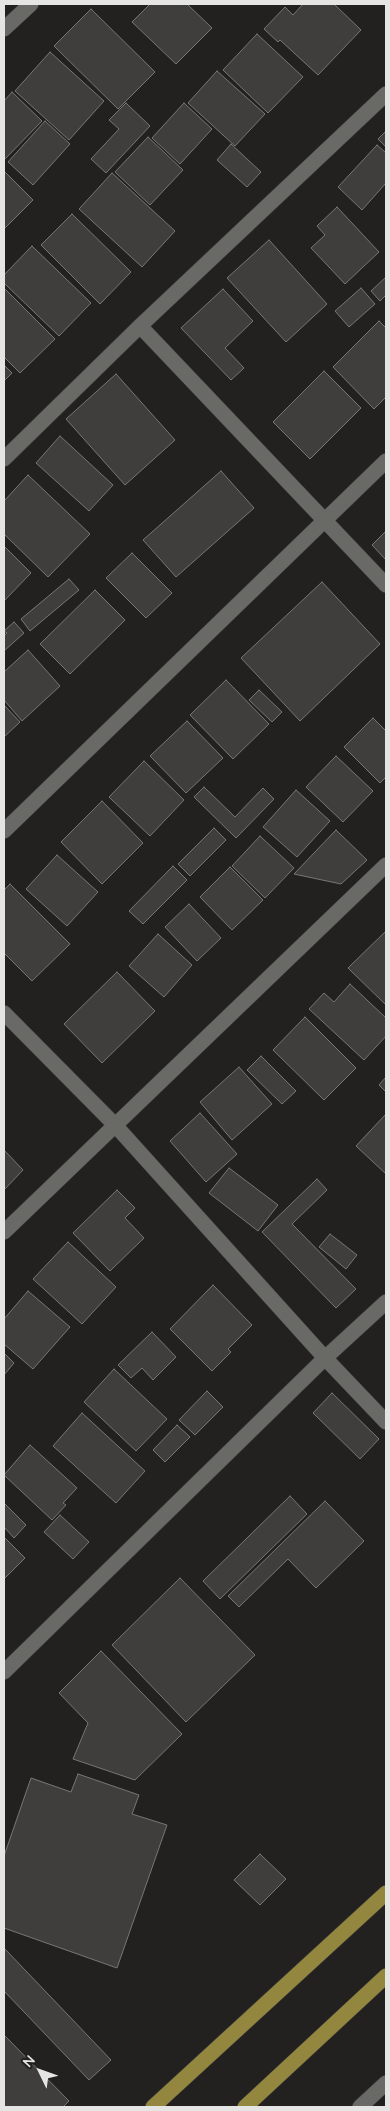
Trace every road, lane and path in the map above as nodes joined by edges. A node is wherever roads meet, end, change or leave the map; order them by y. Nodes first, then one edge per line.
1 (31, 4) edge
2 (4, 29) edge
3 (386, 94) edge
4 (140, 326) junction
5 (4, 459) edge
6 (386, 461) edge
7 (324, 520) junction
8 (386, 585) edge
9 (4, 831) edge
10 (386, 865) edge
11 (4, 1013) edge
12 (115, 1125) junction
13 (4, 1232) edge
14 (386, 1302) edge
15 (325, 1358) junction
16 (386, 1422) edge
17 (4, 1672) edge
18 (386, 1893) edge
19 (386, 1976) edge
20 (386, 2083) edge
21 (153, 2107) edge
22 (244, 2107) edge
23 (360, 2107) edge

1 - 2 street
3 - 4 street
4 - 5 street
4 - 7 street
6 - 7 street
7 - 8 street
7 - 9 street
10 - 12 street
11 - 12 street
12 - 13 street
12 - 15 street
14 - 15 street
15 - 16 street
15 - 17 street
18 - 21 main road
19 - 22 main road
20 - 23 street

